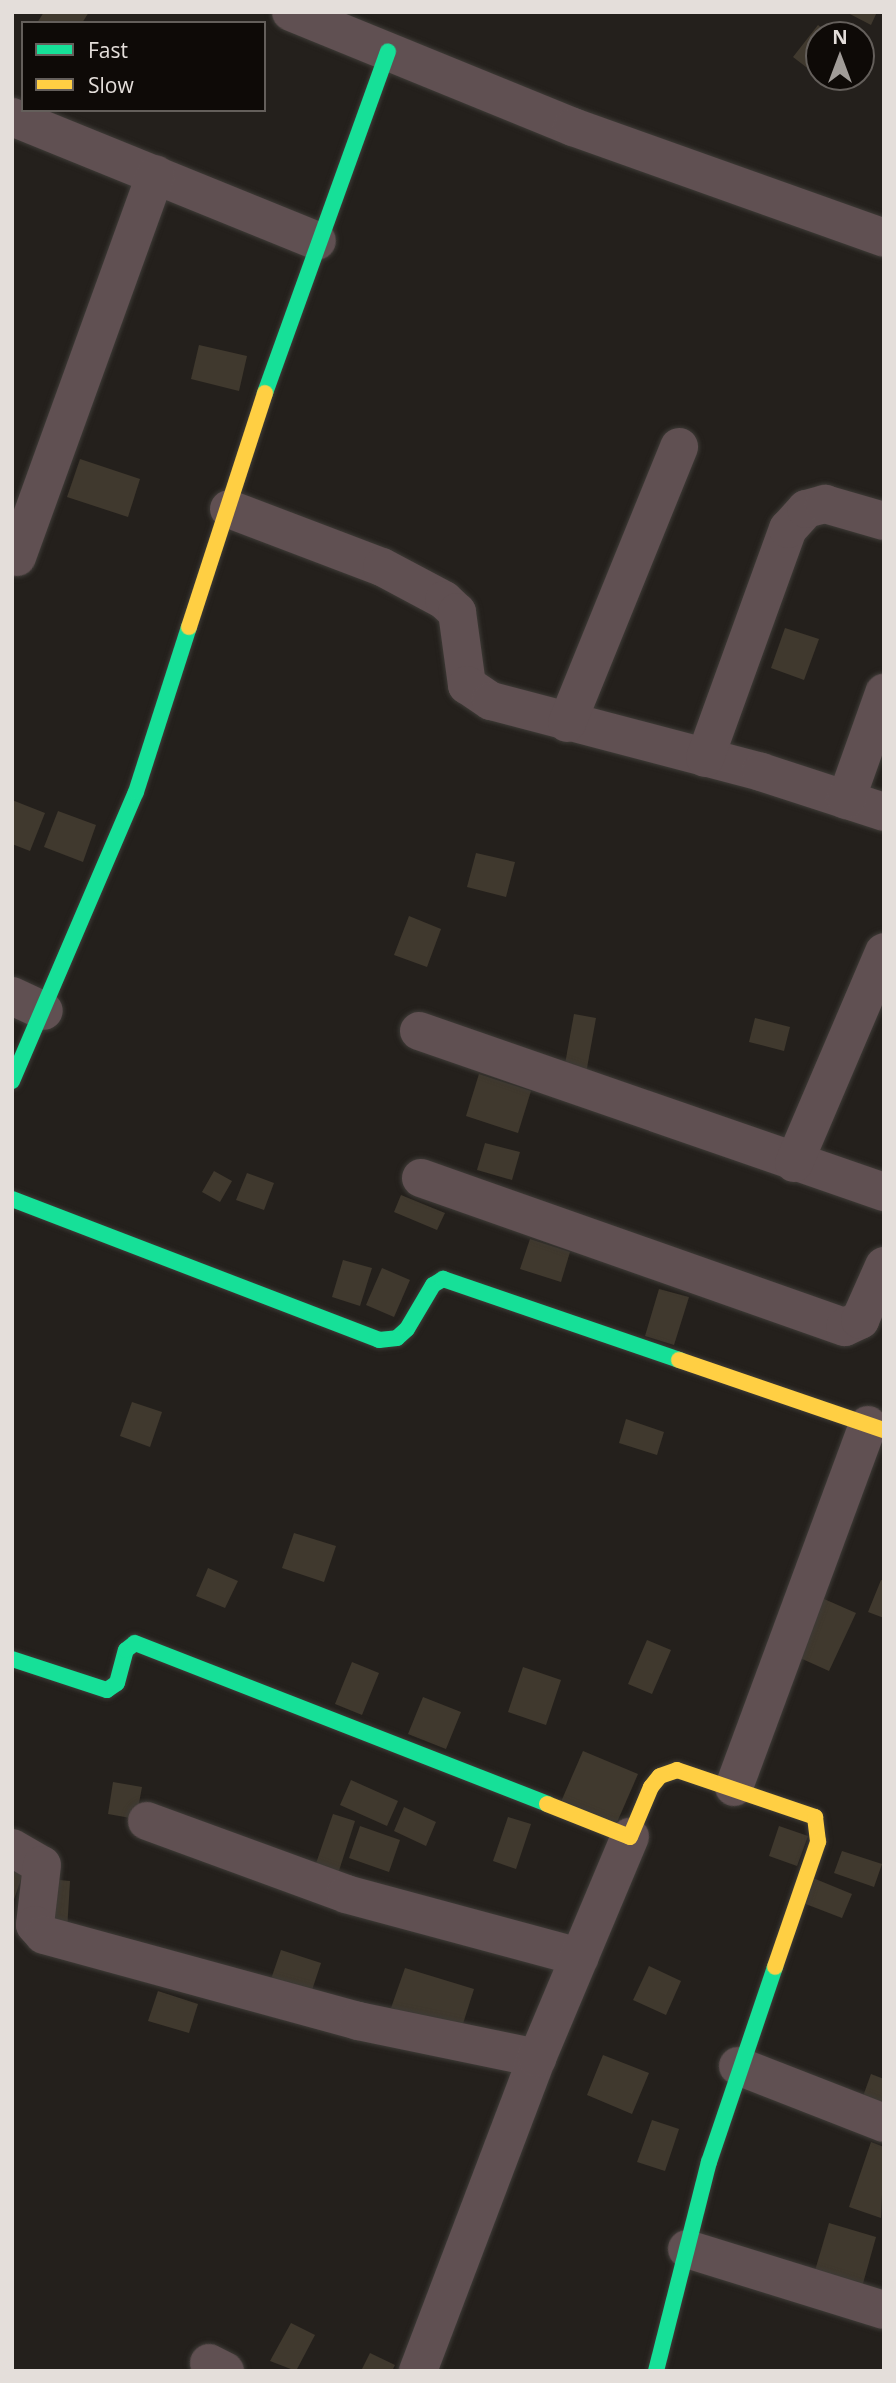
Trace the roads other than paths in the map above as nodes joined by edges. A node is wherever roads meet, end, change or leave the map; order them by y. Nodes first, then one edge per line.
1 (291, 12) edge
2 (388, 52) junction
3 (12, 117) edge
4 (156, 174) junction
5 (884, 237) edge
6 (317, 241) junction
7 (679, 447) dead end
8 (229, 509) junction
9 (884, 521) edge
10 (17, 557) dead end
11 (884, 692) edge
12 (567, 723) junction
13 (705, 758) junction
14 (846, 800) junction
15 (884, 812) edge
16 (884, 952) edge
17 (28, 1003) edge
18 (419, 1031) dead end
19 (12, 1081) edge
20 (794, 1163) junction
21 (421, 1178) dead end
22 (884, 1192) edge
23 (12, 1199) edge
24 (884, 1266) edge
25 (876, 1427) edge
26 (12, 1659) edge
27 (734, 1787) junction
28 (147, 1821) dead end
29 (630, 1838) junction
30 (12, 1848) edge
31 (580, 1957) junction
32 (537, 2058) junction
33 (738, 2066) junction
34 (884, 2123) edge
35 (687, 2249) junction
36 (884, 2310) edge
37 (418, 2371) edge
38 (656, 2371) edge

1 - 2 street
2 - 5 street
2 - 6 street
3 - 4 street
4 - 6 street
4 - 10 street
6 - 8 street
7 - 12 street
8 - 12 street
8 - 17 street
9 - 13 street
11 - 14 street
12 - 13 street
13 - 14 street
14 - 15 street
16 - 20 street
17 - 19 street
18 - 20 street
20 - 22 street
21 - 24 street
23 - 25 street
25 - 27 street
26 - 29 street
27 - 29 street
27 - 33 street
28 - 31 street
29 - 31 street
30 - 32 street
31 - 32 street
32 - 37 street
33 - 34 street
33 - 35 street
35 - 36 street
35 - 38 street

